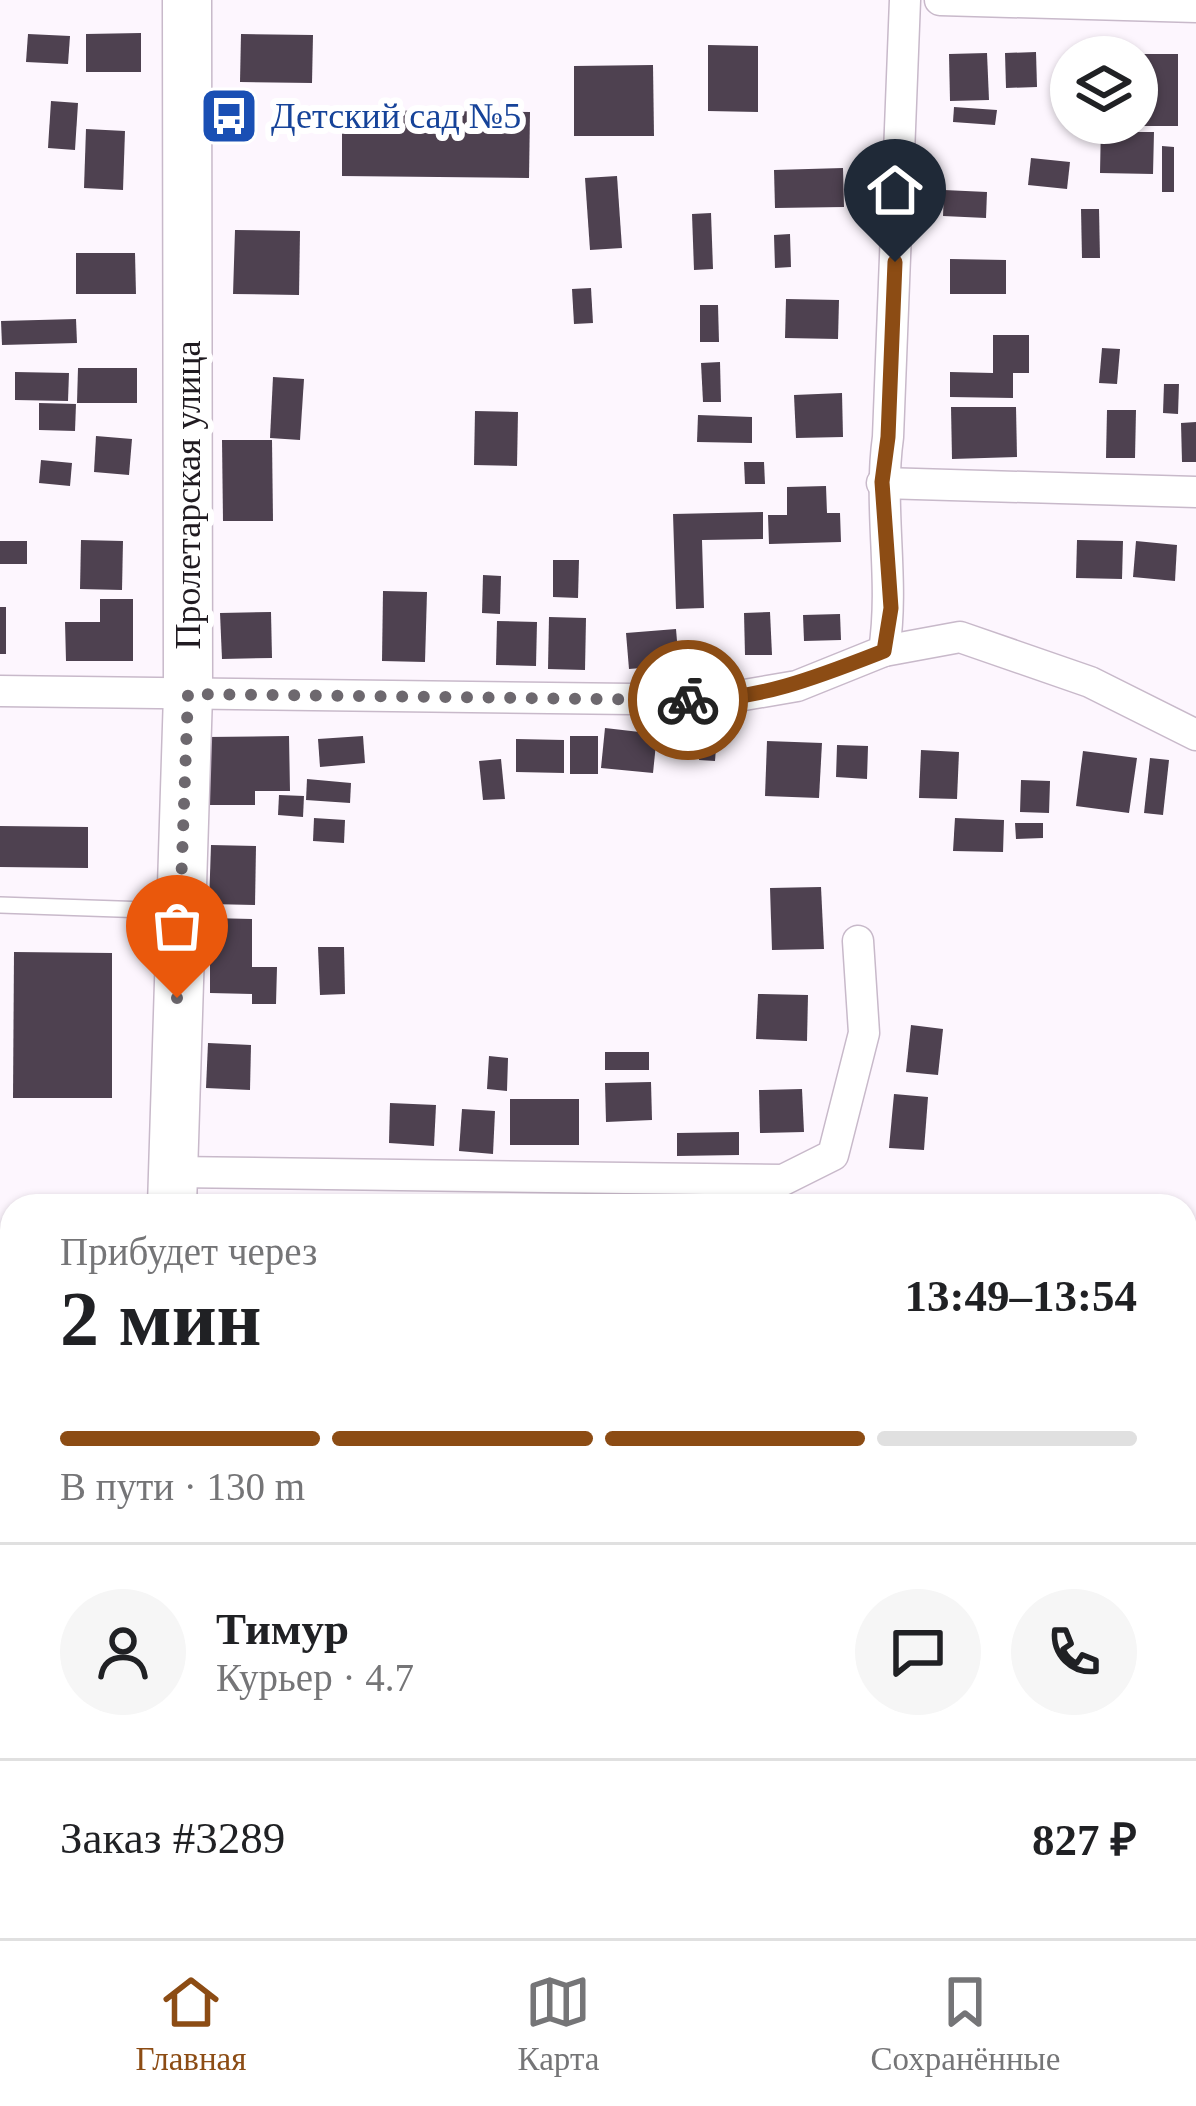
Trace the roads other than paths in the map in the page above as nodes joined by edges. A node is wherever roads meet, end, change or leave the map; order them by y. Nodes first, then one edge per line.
1 (187, 0) edge
2 (905, 0) edge
3 (940, 0) edge
4 (1196, 7) edge
5 (882, 482) junction
6 (1196, 492) edge
7 (884, 651) junction
8 (0, 691) edge
9 (188, 694) junction
10 (1196, 735) edge
11 (0, 905) edge
12 (179, 911) junction
13 (858, 941) dead end
14 (173, 1189) edge

1 - 9 main road, Пролетарская улица
2 - 5 street
3 - 4 street
5 - 6 street
5 - 7 street
7 - 9 street
7 - 10 street
8 - 9 street
9 - 12 main road, Пролетарская улица
11 - 12 lane
12 - 14 main road, Пролетарская улица
13 - 14 street

